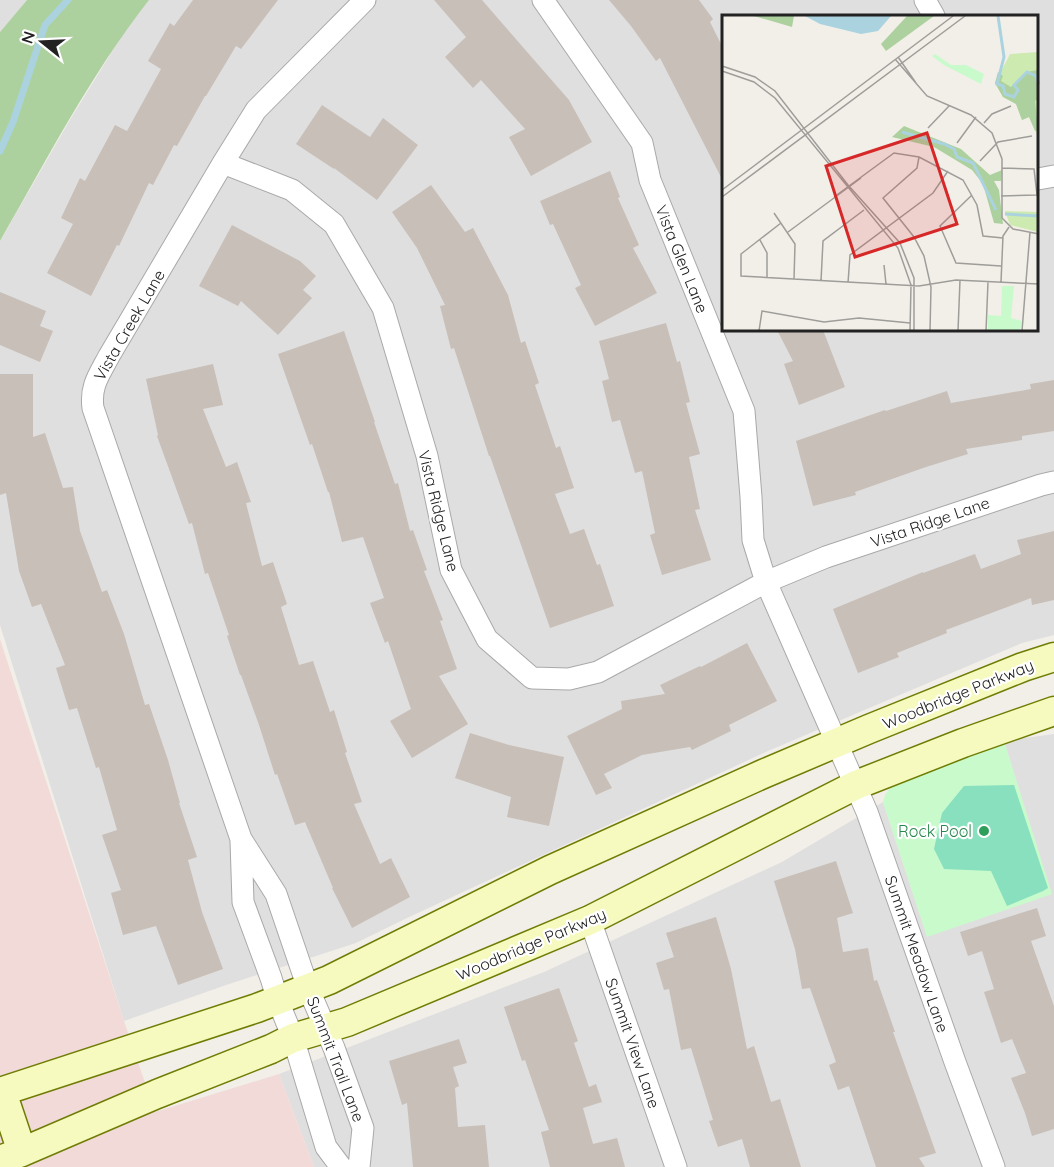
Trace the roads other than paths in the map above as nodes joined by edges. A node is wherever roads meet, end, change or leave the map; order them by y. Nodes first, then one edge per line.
1 (365, 0) edge
2 (543, 0) edge
3 (925, 0) edge
4 (933, 15) edge
5 (223, 163) junction
6 (1054, 177) edge
7 (1039, 179) edge
8 (1054, 482) edge
9 (766, 582) junction
10 (1054, 657) edge
11 (1054, 711) edge
12 (838, 742) junction
13 (856, 785) junction
14 (241, 839) junction
15 (590, 920) junction
16 (309, 988) junction
17 (278, 1001) junction
18 (325, 1029) junction
19 (293, 1038) junction
20 (1, 1092) edge
21 (11, 1156) edge
22 (341, 1167) edge
23 (359, 1167) edge
24 (676, 1167) edge
25 (994, 1167) edge

1 - 5 street, Vista Creek Lane
2 - 9 street, Vista Glen Lane
3 - 4 street
5 - 9 street, Vista Ridge Lane
5 - 14 street, Vista Creek Lane
6 - 7 street
8 - 9 street, Vista Ridge Lane
9 - 12 street, Vista Glen Lane
10 - 12 main road, Woodbridge Parkway
11 - 13 main road, Woodbridge Parkway
12 - 13 street, Summit Meadow Lane
12 - 16 main road, Woodbridge Parkway
13 - 15 main road, Woodbridge Parkway
13 - 25 street, Summit Meadow Lane
14 - 16 street, Vista Creek Lane
14 - 17 street, Vista Creek Lane
15 - 18 main road, Woodbridge Parkway
15 - 24 street, Summit View Lane
16 - 17 main road, Woodbridge Parkway
16 - 18 street, Summit Trail Lane
17 - 19 street, Summit Trail Lane
17 - 20 main road, Woodbridge Parkway
18 - 19 main road, Woodbridge Parkway
18 - 23 street, Summit Trail Lane
19 - 21 main road, Woodbridge Parkway
19 - 22 street, Summit Trail Lane
20 - 21 main road

